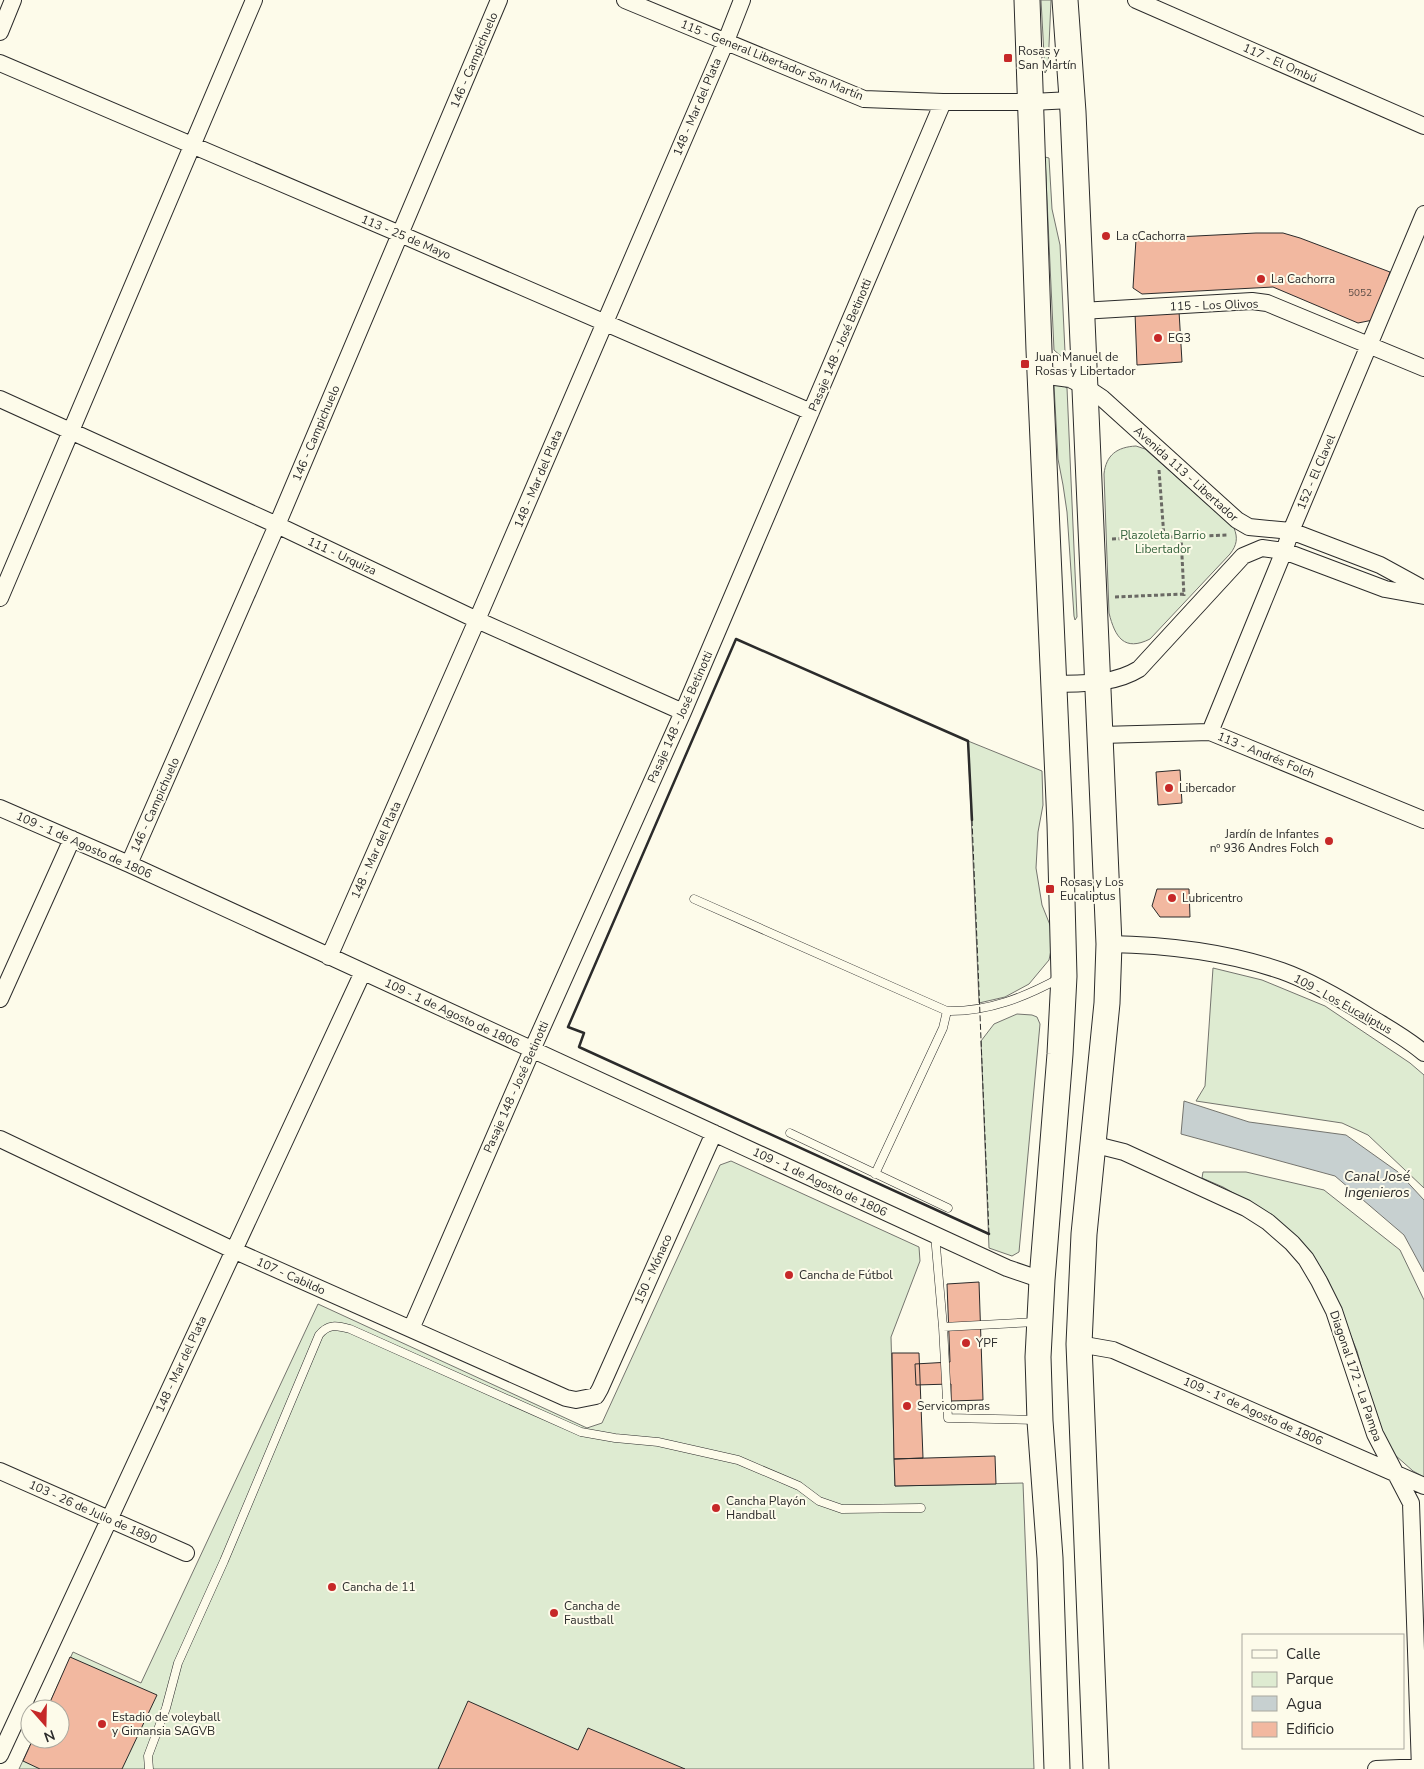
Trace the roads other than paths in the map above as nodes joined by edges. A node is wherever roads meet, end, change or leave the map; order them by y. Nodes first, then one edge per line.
1 (14, 0) edge
2 (254, 0) edge
3 (499, 0) edge
4 (625, 0) edge
5 (742, 0) edge
6 (1027, 0) edge
7 (1065, 0) edge
8 (1136, 0) edge
9 (0, 32) edge
10 (726, 41) junction
11 (0, 63) edge
12 (1072, 100) junction
13 (943, 102) junction
14 (1031, 102) junction
15 (1424, 126) edge
16 (192, 147) junction
17 (1424, 214) edge
18 (400, 234) junction
19 (1081, 311) junction
20 (604, 324) junction
21 (1368, 346) junction
22 (1424, 368) edge
23 (1040, 376) junction
24 (1084, 386) junction
25 (0, 399) edge
26 (811, 412) junction
27 (71, 431) junction
28 (277, 525) junction
29 (1291, 531) junction
30 (1284, 551) junction
31 (1424, 589) edge
32 (1424, 596) edge
33 (0, 598) edge
34 (477, 620) junction
35 (1097, 682) junction
36 (1053, 684) junction
37 (683, 712) junction
38 (1210, 732) junction
39 (1101, 735) junction
40 (0, 808) edge
41 (1424, 820) edge
42 (72, 839) junction
43 (129, 864) junction
44 (694, 899) dead end
45 (1109, 944) junction
46 (329, 956) junction
47 (363, 972) junction
48 (1064, 976) junction
49 (0, 999) edge
50 (947, 1011) junction
51 (532, 1050) junction
52 (1424, 1053) edge
53 (714, 1133) junction
54 (790, 1133) dead end
55 (0, 1139) edge
56 (1092, 1144) junction
57 (876, 1174) junction
58 (948, 1208) dead end
59 (934, 1235) junction
60 (233, 1250) junction
61 (1042, 1280) junction
62 (1039, 1322) junction
63 (943, 1327) junction
64 (411, 1328) junction
65 (1079, 1344) junction
66 (587, 1399) joint
67 (1040, 1421) junction
68 (0, 1471) edge
69 (1396, 1474) junction
70 (1424, 1486) edge
71 (921, 1508) dead end
72 (110, 1520) junction
73 (186, 1553) dead end
74 (0, 1755) edge
75 (1421, 1767) edge
76 (150, 1769) edge
77 (1057, 1769) edge
78 (1096, 1769) edge
79 (1376, 1769) edge

1 - 9 street
2 - 16 street
3 - 18 street, 146 - Campichuelo
4 - 10 street, 115 - General Libertador San Martín
5 - 10 street, 148 - Mar del Plata
6 - 14 main road
7 - 12 main road
8 - 15 street, 117 - El Ombú
10 - 13 street, 115 - General Libertador San Martín
10 - 20 street, 148 - Mar del Plata
11 - 16 street, 113 - 25 de Mayo
12 - 14 street, 115 - General Libertador San Martín
12 - 19 main road
13 - 14 street, 115 - General Libertador San Martín
13 - 26 street, Pasaje 148 - José Betinotti
14 - 23 main road
16 - 18 street, 113 - 25 de Mayo
16 - 27 street
17 - 21 street, 152 - El Clavel
18 - 20 street, 113 - 25 de Mayo
18 - 28 street, 146 - Campichuelo
19 - 21 street, 115 - Los Olivos
19 - 24 main road
20 - 26 street, 113 - 25 de Mayo
20 - 34 street, 148 - Mar del Plata
21 - 22 street, 115 - Los Olivos
21 - 29 street, 152 - El Clavel
23 - 24 street, Avenida 113 - Libertador
23 - 36 main road
24 - 29 street, Avenida 113 - Libertador
24 - 35 main road
25 - 27 street, 111 - Urquiza
26 - 37 street, Pasaje 148 - José Betinotti
27 - 28 street, 111 - Urquiza
27 - 33 street
28 - 34 street, 111 - Urquiza
28 - 43 street, 146 - Campichuelo
29 - 30 street, 152 - El Clavel
29 - 31 street, Avenida 113 - Libertador
30 - 32 street
30 - 35 street
30 - 38 street, 152 - El Clavel
34 - 37 street, 111 - Urquiza
34 - 46 street, 148 - Mar del Plata
35 - 36 street
35 - 39 main road
36 - 48 main road
37 - 51 street, Pasaje 148 - José Betinotti
38 - 39 street, 113 - Andrés Folch
38 - 41 street, 113 - Andrés Folch
39 - 45 main road
40 - 42 street, 109 - 1 de Agosto de 1806
42 - 43 street, 109 - 1 de Agosto de 1806
42 - 49 street
43 - 46 street, 109 - 1 de Agosto de 1806
44 - 50 lane
45 - 52 street, 109 - Los Eucaliptus
45 - 56 main road
46 - 47 street, 109 - 1 de Agosto de 1806
47 - 51 street, 109 - 1 de Agosto de 1806
47 - 60 street, 148 - Mar del Plata
48 - 50 lane
48 - 61 main road
50 - 57 lane
51 - 53 street, 109 - 1 de Agosto de 1806
51 - 64 street, Pasaje 148 - José Betinotti
53 - 59 street, 109 - 1 de Agosto de 1806
53 - 66 street, 150 - Mónaco
54 - 57 lane
55 - 60 street, 107 - Cabildo
56 - 65 main road
56 - 69 street, Diagonal 172 - La Pampa
57 - 58 lane
59 - 61 street, 109 - 1 de Agosto de 1806
59 - 63 lane
60 - 64 street, 107 - Cabildo
60 - 72 street, 148 - Mar del Plata
61 - 62 main road
62 - 63 lane
62 - 67 main road
63 - 67 lane
64 - 66 street, 107 - Cabildo
65 - 69 street, 109 - 1° de Agosto de 1806
65 - 78 main road
67 - 77 main road
68 - 72 street, 103 - 26 de Julio de 1890
69 - 70 street, 109 - 1° de Agosto de 1806
69 - 75 street, Diagonal 172 - La Pampa
71 - 76 lane
72 - 73 street, 103 - 26 de Julio de 1890
72 - 74 street, 148 - Mar del Plata
75 - 79 street

